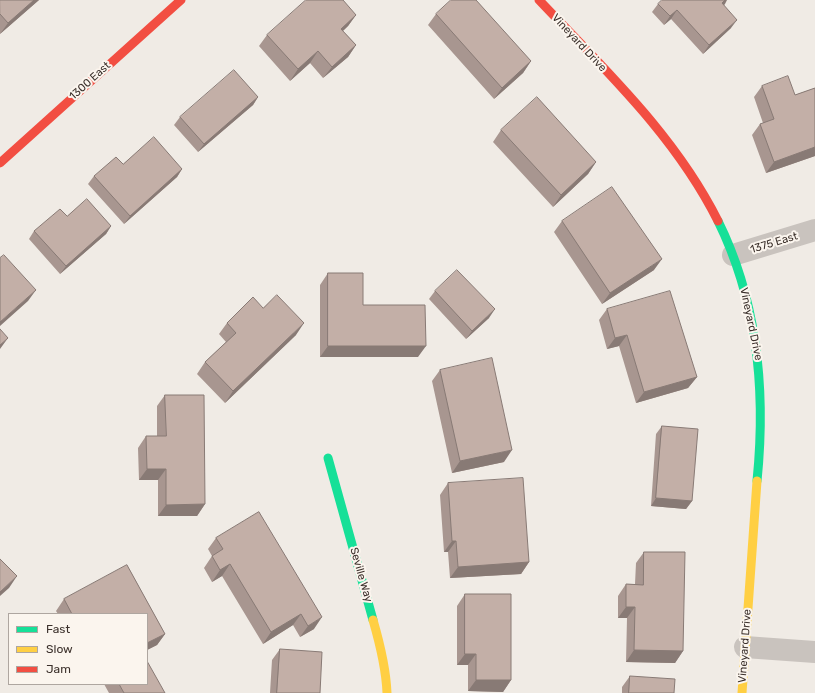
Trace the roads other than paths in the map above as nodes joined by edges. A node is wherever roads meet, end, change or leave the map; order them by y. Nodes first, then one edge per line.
1 (181, 0) edge
2 (539, 0) edge
3 (0, 163) edge
4 (815, 230) edge
5 (732, 255) junction
6 (328, 458) dead end
7 (745, 647) junction
8 (815, 652) edge
9 (386, 693) edge
10 (742, 693) edge

1 - 3 street, 1300 East
2 - 5 street, Vineyard Drive
4 - 5 street, 1375 East
5 - 7 street, Vineyard Drive
6 - 9 street, Seville Way
7 - 8 street
7 - 10 street, Vineyard Drive

